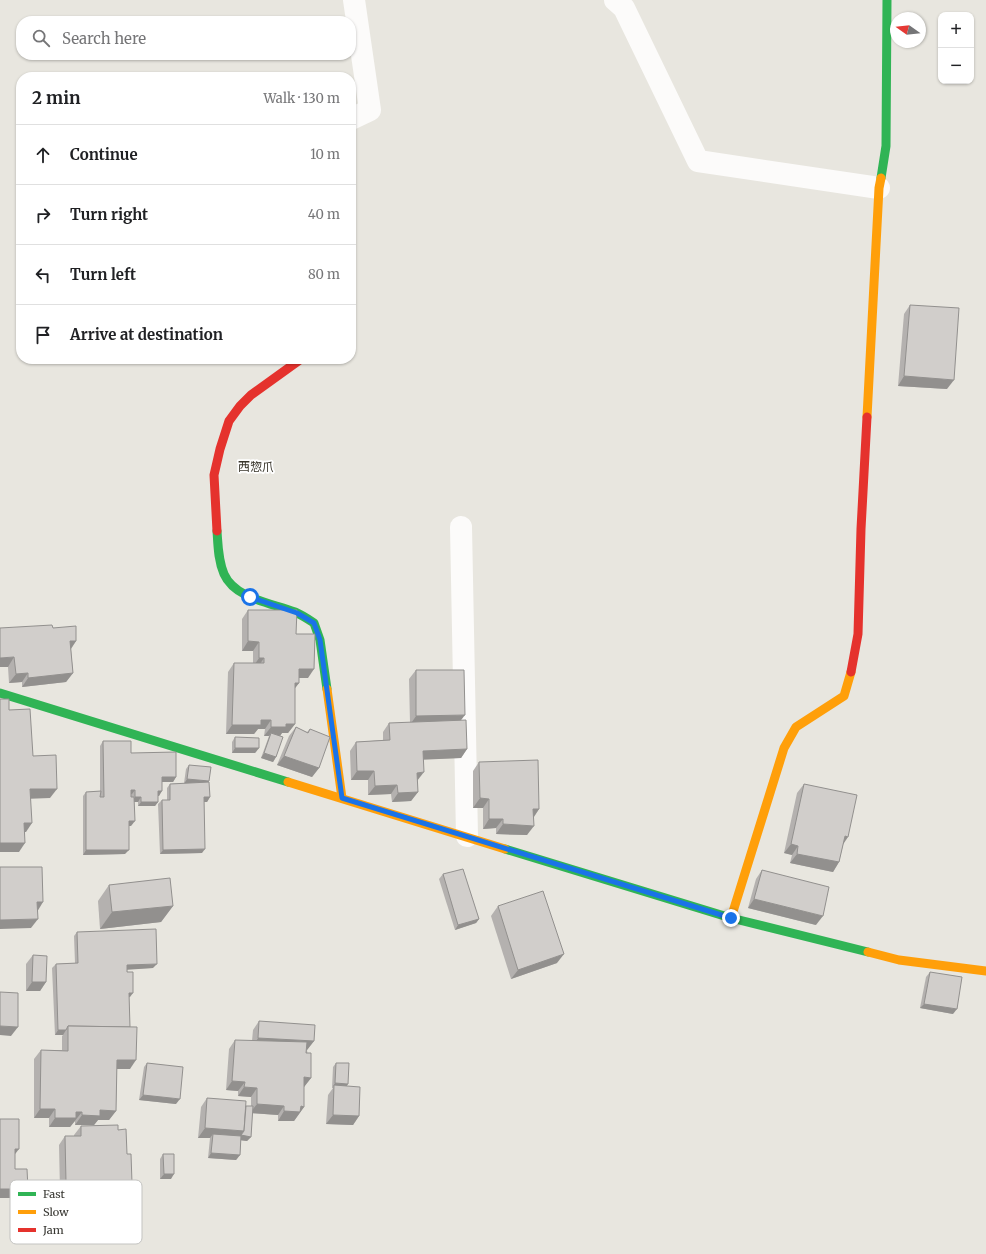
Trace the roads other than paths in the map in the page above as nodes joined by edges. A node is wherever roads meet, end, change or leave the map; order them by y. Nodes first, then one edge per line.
1 (354, 0) edge
2 (615, 0) edge
3 (887, 0) edge
4 (356, 117) edge
5 (879, 188) junction
6 (294, 364) edge
7 (461, 527) dead end
8 (0, 693) edge
9 (342, 798) junction
10 (467, 836) junction
11 (731, 918) junction
12 (986, 971) edge

1 - 4 street
2 - 5 street
3 - 5 street
5 - 11 street
6 - 9 street
7 - 10 street
8 - 9 street
9 - 10 street
10 - 11 street
11 - 12 street

